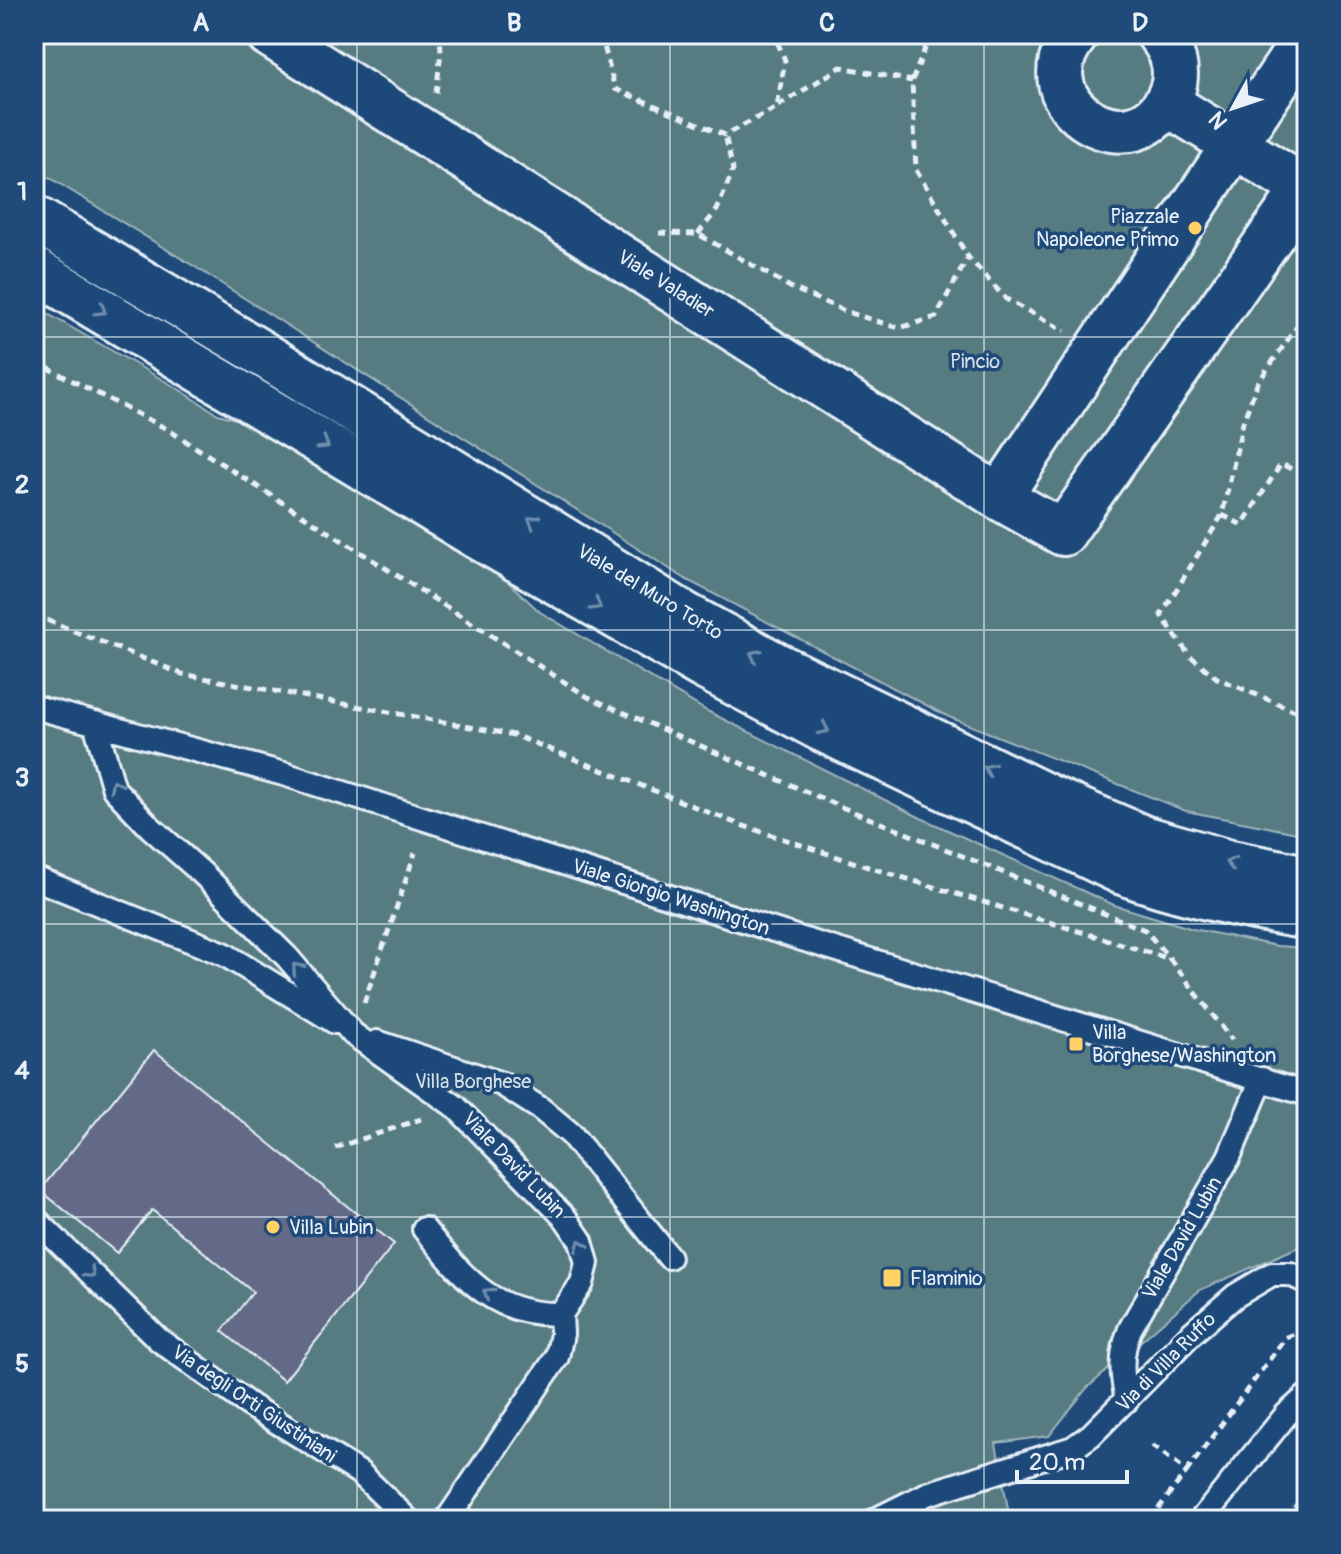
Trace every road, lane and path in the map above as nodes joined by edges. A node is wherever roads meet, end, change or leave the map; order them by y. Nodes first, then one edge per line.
1 (269, 34) edge
2 (440, 34) edge
3 (601, 34) edge
4 (774, 34) edge
5 (931, 34) edge
6 (1159, 34) edge
7 (1307, 36) edge
8 (1067, 37) edge
9 (322, 48) edge
10 (912, 81) junction
11 (1167, 103) junction
12 (777, 107) junction
13 (418, 127) junction
14 (725, 135) junction
15 (1235, 145) junction
16 (1306, 188) edge
17 (34, 218) edge
18 (698, 234) junction
19 (968, 257) junction
20 (629, 261) junction
21 (34, 270) edge
22 (1307, 312) edge
23 (1097, 349) junction
24 (34, 361) edge
25 (1307, 476) edge
26 (999, 497) junction
27 (1222, 515) junction
28 (34, 615) edge
29 (34, 707) edge
30 (1307, 716) edge
31 (95, 723) junction
32 (415, 853) dead end
33 (34, 878) edge
34 (1307, 878) edge
35 (1307, 917) edge
36 (1170, 959) junction
37 (353, 1034) junction
38 (1262, 1079) junction
39 (1307, 1094) edge
40 (456, 1107) junction
41 (335, 1148) dead end
42 (34, 1218) edge
43 (424, 1229) dead end
44 (669, 1257) dead end
45 (1307, 1282) edge
46 (561, 1314) junction
47 (1307, 1329) edge
48 (1307, 1396) edge
49 (1127, 1400) junction
50 (1152, 1445) dead end
51 (1187, 1471) junction
52 (1307, 1489) edge
53 (408, 1520) edge
54 (447, 1520) edge
55 (875, 1520) edge
56 (1150, 1520) edge
57 (1201, 1520) edge
58 (1287, 1520) edge

1 - 9 main road, Viale Valadier
2 - 13 path
3 - 14 path
4 - 12 path
5 - 10 path
6 - 11 main road
7 - 15 main road
8 - 11 main road
9 - 13 main road, Viale Valadier
10 - 12 path
10 - 19 path
11 - 15 main road
12 - 14 path
13 - 20 main road, Viale Valadier
14 - 18 path
15 - 16 main road
15 - 23 main road
16 - 26 main road, Viale Valadier
34 -> 17 main road, Viale del Muro Torto
18 - 19 path
18 - 20 path
19 - 23 path
20 - 26 main road, Viale Valadier
21 -> 35 main road, Viale del Muro Torto
22 - 27 path
23 - 26 main road
24 - 36 path
25 - 27 path
27 - 30 path
28 - 36 path
29 - 31 lane, Viale Giorgio Washington
37 -> 31 lane, Viale David Lubin
31 - 38 lane, Viale Giorgio Washington
32 - 37 path
33 - 37 lane, Viale David Lubin
36 - 38 path
37 - 40 lane, Viale David Lubin
37 - 44 lane, Viale David Lubin
38 - 39 lane, Viale Giorgio Washington
38 - 49 lane, Viale David Lubin
40 - 41 path
46 -> 40 lane, Viale David Lubin
42 -> 53 lane, Via degli Orti Giustiniani
46 -> 43 lane
45 - 49 lane, Via di Villa Ruffo
46 - 54 lane
47 - 51 path
48 - 57 lane
49 - 55 lane, Via di Villa Ruffo
50 - 51 path
51 - 56 path
52 - 58 path

